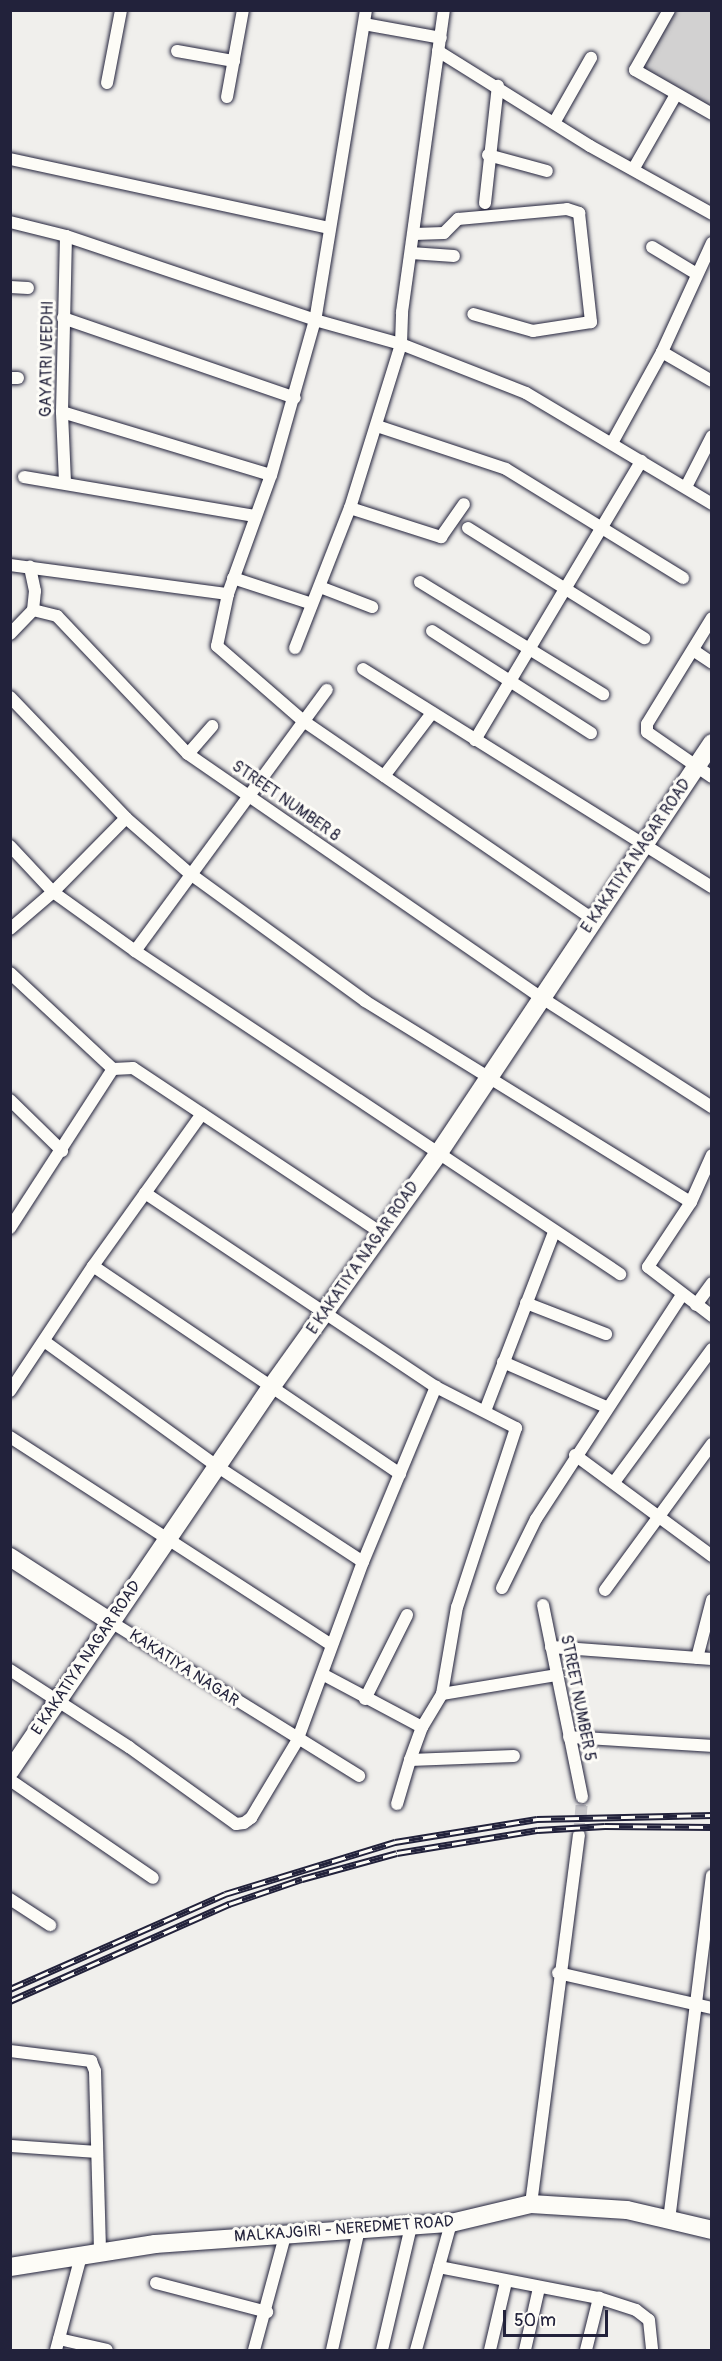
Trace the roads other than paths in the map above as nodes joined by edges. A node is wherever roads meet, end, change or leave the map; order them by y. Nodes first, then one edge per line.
1 (122, 10) edge
2 (243, 10) edge
3 (366, 10) edge
4 (444, 10) edge
5 (667, 11) edge
6 (364, 24) junction
7 (441, 38) junction
8 (177, 51) dead end
9 (438, 51) junction
10 (591, 58) dead end
11 (234, 62) junction
12 (107, 83) dead end
13 (498, 86) junction
14 (675, 96) junction
15 (227, 97) dead end
16 (711, 114) edge
17 (554, 123) junction
18 (488, 155) junction
19 (10, 159) edge
20 (634, 168) junction
21 (547, 171) dead end
22 (485, 203) dead end
23 (711, 214) edge
24 (10, 222) edge
25 (329, 228) junction
26 (414, 234) junction
27 (66, 236) junction
28 (711, 243) edge
29 (652, 247) dead end
30 (411, 253) junction
31 (454, 256) dead end
32 (697, 274) junction
33 (10, 287) edge
34 (28, 288) dead end
35 (473, 314) dead end
36 (63, 318) junction
37 (315, 320) junction
38 (402, 344) junction
39 (662, 352) junction
40 (711, 381) edge
41 (295, 398) junction
42 (62, 412) junction
43 (376, 426) junction
44 (711, 436) edge
45 (612, 442) junction
46 (641, 461) junction
47 (271, 475) junction
48 (24, 477) dead end
49 (64, 482) junction
50 (686, 488) junction
51 (464, 504) dead end
52 (711, 504) edge
53 (350, 508) junction
54 (255, 516) junction
55 (601, 526) junction
56 (468, 528) dead end
57 (10, 565) edge
58 (30, 567) junction
59 (233, 578) junction
60 (683, 578) dead end
61 (420, 582) dead end
62 (320, 587) junction
63 (565, 588) junction
64 (228, 594) junction
65 (312, 604) junction
66 (372, 607) dead end
67 (33, 610) junction
68 (711, 618) edge
69 (432, 631) dead end
70 (10, 634) edge
71 (644, 638) dead end
72 (529, 647) junction
73 (295, 648) dead end
74 (693, 650) junction
75 (711, 663) edge
76 (363, 669) dead end
77 (507, 682) junction
78 (327, 690) dead end
79 (603, 694) dead end
80 (10, 697) edge
81 (432, 713) junction
82 (302, 720) junction
83 (212, 726) dead end
84 (591, 733) dead end
85 (475, 740) junction
86 (711, 743) edge
87 (188, 753) junction
88 (696, 767) junction
89 (384, 776) junction
90 (711, 777) edge
91 (249, 795) junction
92 (126, 818) junction
93 (646, 844) junction
94 (10, 846) edge
95 (189, 873) junction
96 (711, 887) edge
97 (53, 892) junction
98 (594, 920) junction
99 (10, 929) edge
100 (135, 951) junction
101 (10, 973) edge
102 (542, 998) junction
103 (113, 1069) junction
104 (489, 1077) junction
105 (10, 1100) edge
106 (711, 1107) edge
107 (202, 1114) junction
108 (62, 1151) junction
109 (438, 1154) junction
110 (711, 1155) edge
111 (145, 1193) junction
112 (691, 1202) junction
113 (10, 1228) edge
114 (380, 1232) junction
115 (554, 1232) junction
116 (93, 1266) junction
117 (620, 1274) dead end
118 (711, 1283) edge
119 (682, 1295) junction
120 (526, 1303) junction
121 (696, 1305) junction
122 (324, 1313) junction
123 (711, 1316) edge
124 (606, 1334) dead end
125 (44, 1341) junction
126 (711, 1349) edge
127 (503, 1362) junction
128 (272, 1386) junction
129 (436, 1387) junction
130 (10, 1391) edge
131 (606, 1407) junction
132 (485, 1411) junction
133 (10, 1437) edge
134 (711, 1444) edge
135 (575, 1455) junction
136 (218, 1467) junction
137 (400, 1474) junction
138 (615, 1482) junction
139 (659, 1514) junction
140 (167, 1539) junction
141 (711, 1556) edge
142 (10, 1557) edge
143 (363, 1562) junction
144 (502, 1588) dead end
145 (605, 1590) dead end
146 (711, 1600) edge
147 (543, 1605) dead end
148 (407, 1615) dead end
149 (111, 1622) junction
150 (331, 1645) junction
151 (551, 1647) junction
152 (697, 1658) junction
153 (711, 1659) edge
154 (10, 1670) edge
155 (324, 1675) junction
156 (557, 1676) junction
157 (442, 1694) junction
158 (365, 1699) junction
159 (56, 1701) junction
160 (422, 1727) junction
161 (568, 1737) junction
162 (297, 1741) junction
163 (711, 1746) edge
164 (514, 1756) dead end
165 (410, 1760) junction
166 (10, 1771) edge
167 (359, 1776) dead end
168 (10, 1780) edge
169 (582, 1797) tunnel mouth
170 (397, 1804) dead end
171 (579, 1835) tunnel mouth
172 (711, 1876) edge
173 (153, 1878) dead end
174 (10, 1899) edge
175 (50, 1925) dead end
176 (558, 1973) junction
177 (694, 2005) junction
178 (711, 2008) edge
179 (10, 2051) edge
180 (10, 2146) edge
181 (95, 2152) junction
182 (531, 2204) junction
183 (669, 2220) junction
184 (451, 2223) junction
185 (411, 2226) junction
186 (359, 2229) junction
187 (711, 2230) edge
188 (286, 2232) junction
189 (100, 2252) junction
190 (81, 2256) junction
191 (10, 2267) edge
192 (439, 2267) junction
193 (506, 2282) junction
194 (156, 2283) dead end
195 (539, 2288) junction
196 (599, 2298) junction
197 (267, 2312) junction
198 (58, 2345) edge
199 (107, 2350) edge
200 (254, 2350) edge
201 (332, 2350) edge
202 (382, 2350) edge
203 (416, 2350) edge
204 (490, 2350) edge
205 (525, 2350) edge
206 (586, 2350) edge
207 (652, 2350) edge

1 - 12 street
2 - 11 street
3 - 6 street
4 - 7 street
5 - 14 street
6 - 7 street
6 - 25 street
7 - 9 street
8 - 11 street
9 - 13 street
9 - 26 street
10 - 17 street
11 - 15 street
13 - 17 street
13 - 18 street
14 - 16 street
14 - 20 street
17 - 20 street
18 - 21 street
18 - 22 street
19 - 25 street
20 - 23 street
24 - 27 street
25 - 37 street
26 - 30 street
26 - 35 street
27 - 36 street, GAYATRI VEEDHI
27 - 37 street
28 - 32 street
29 - 32 street
30 - 31 street
30 - 38 street
32 - 39 street
33 - 34 street
36 - 41 street
36 - 42 street, GAYATRI VEEDHI
37 - 38 street
37 - 41 street
38 - 43 street
38 - 45 street
39 - 40 street
39 - 45 street
41 - 47 street
42 - 47 street
42 - 49 street, GAYATRI VEEDHI
43 - 53 street
43 - 55 street
44 - 50 street
45 - 46 street
46 - 50 street
46 - 55 street
47 - 54 street
48 - 49 street
49 - 54 street
50 - 52 street
51 - 53 street
53 - 62 street
54 - 59 street
55 - 60 street
55 - 63 street
56 - 63 street
57 - 58 street
58 - 64 street
58 - 67 street
59 - 64 street
59 - 65 street
61 - 72 street
62 - 65 street
62 - 66 street
63 - 71 street
63 - 72 street
64 - 82 street
65 - 73 street
67 - 70 street
67 - 87 street, STREET NUMBER 8
68 - 74 street
69 - 77 street
72 - 77 street
72 - 79 street
74 - 75 street
74 - 88 street
76 - 81 street
77 - 84 street
77 - 85 street
78 - 82 street
80 - 92 street
81 - 85 street
81 - 89 street
82 - 89 street
82 - 91 street
83 - 87 street
85 - 93 street
86 - 88 street, E KAKATIYA NAGAR ROAD
87 - 91 street, STREET NUMBER 8
88 - 90 street
88 - 93 street, E KAKATIYA NAGAR ROAD
89 - 98 street
91 - 95 street
91 - 102 street, STREET NUMBER 8
92 - 95 street
92 - 97 street
93 - 96 street
93 - 98 street, E KAKATIYA NAGAR ROAD
94 - 97 street
95 - 100 street
95 - 104 street
97 - 99 street
97 - 100 street
98 - 102 street, E KAKATIYA NAGAR ROAD
100 - 109 street
101 - 103 street
102 - 104 street, E KAKATIYA NAGAR ROAD
102 - 106 street, STREET NUMBER 8
103 - 107 street
103 - 108 street
104 - 109 street, E KAKATIYA NAGAR ROAD
104 - 112 street
105 - 108 street
107 - 111 street
107 - 114 street
108 - 113 street
109 - 114 street, E KAKATIYA NAGAR ROAD
109 - 115 street
110 - 112 street
111 - 116 street
111 - 122 street
112 - 119 street
114 - 122 street, E KAKATIYA NAGAR ROAD
115 - 117 street
115 - 120 street
116 - 125 street
116 - 128 street
118 - 121 street
119 - 121 street
119 - 131 street
120 - 124 street
120 - 127 street
121 - 123 street
122 - 128 street, E KAKATIYA NAGAR ROAD
122 - 129 street
125 - 130 street
125 - 136 street
126 - 138 street
127 - 131 street
127 - 132 street
128 - 136 street, E KAKATIYA NAGAR ROAD
128 - 137 street
129 - 132 street
129 - 137 street
131 - 135 street
132 - 157 street
133 - 140 street
134 - 139 street
135 - 138 street
135 - 144 street
136 - 140 street, E KAKATIYA NAGAR ROAD
136 - 143 street
137 - 143 street
138 - 139 street
139 - 141 street
139 - 145 street
140 - 149 street, E KAKATIYA NAGAR ROAD
140 - 150 street
142 - 149 street, KAKATIYA NAGAR
143 - 150 street
146 - 152 street
147 - 151 street, STREET NUMBER 5
148 - 158 street
149 - 159 street, E KAKATIYA NAGAR ROAD
149 - 162 street, KAKATIYA NAGAR
150 - 155 street
151 - 152 street
151 - 156 street, STREET NUMBER 5
152 - 153 street
154 - 159 street
155 - 158 street
155 - 162 street
156 - 157 street
156 - 161 street, STREET NUMBER 5
157 - 160 street
158 - 160 street
159 - 162 street
159 - 166 street, E KAKATIYA NAGAR ROAD
160 - 165 street
161 - 163 street
161 - 169 street, STREET NUMBER 5
162 - 167 street, KAKATIYA NAGAR
164 - 165 street
165 - 170 street
168 - 173 street
171 - 176 street
172 - 177 street
174 - 175 street
176 - 177 street
176 - 182 street
177 - 178 street
177 - 183 street
179 - 181 street
180 - 181 street
181 - 189 street
182 - 183 street, MALKAJGIRI - NEREDMET ROAD
182 - 184 street, MALKAJGIRI - NEREDMET ROAD
183 - 187 street, MALKAJGIRI - NEREDMET ROAD
184 - 185 street, MALKAJGIRI - NEREDMET ROAD
184 - 192 street
185 - 186 street, MALKAJGIRI - NEREDMET ROAD
185 - 202 street
186 - 188 street, MALKAJGIRI - NEREDMET ROAD
186 - 201 street
188 - 189 street, MALKAJGIRI - NEREDMET ROAD
188 - 197 street
189 - 190 street, MALKAJGIRI - NEREDMET ROAD
190 - 191 street, MALKAJGIRI - NEREDMET ROAD
190 - 198 street
192 - 193 street
192 - 203 street
193 - 195 street
193 - 204 street
194 - 197 street
195 - 196 street
195 - 205 street
196 - 206 street
196 - 207 street
197 - 200 street
198 - 199 street

